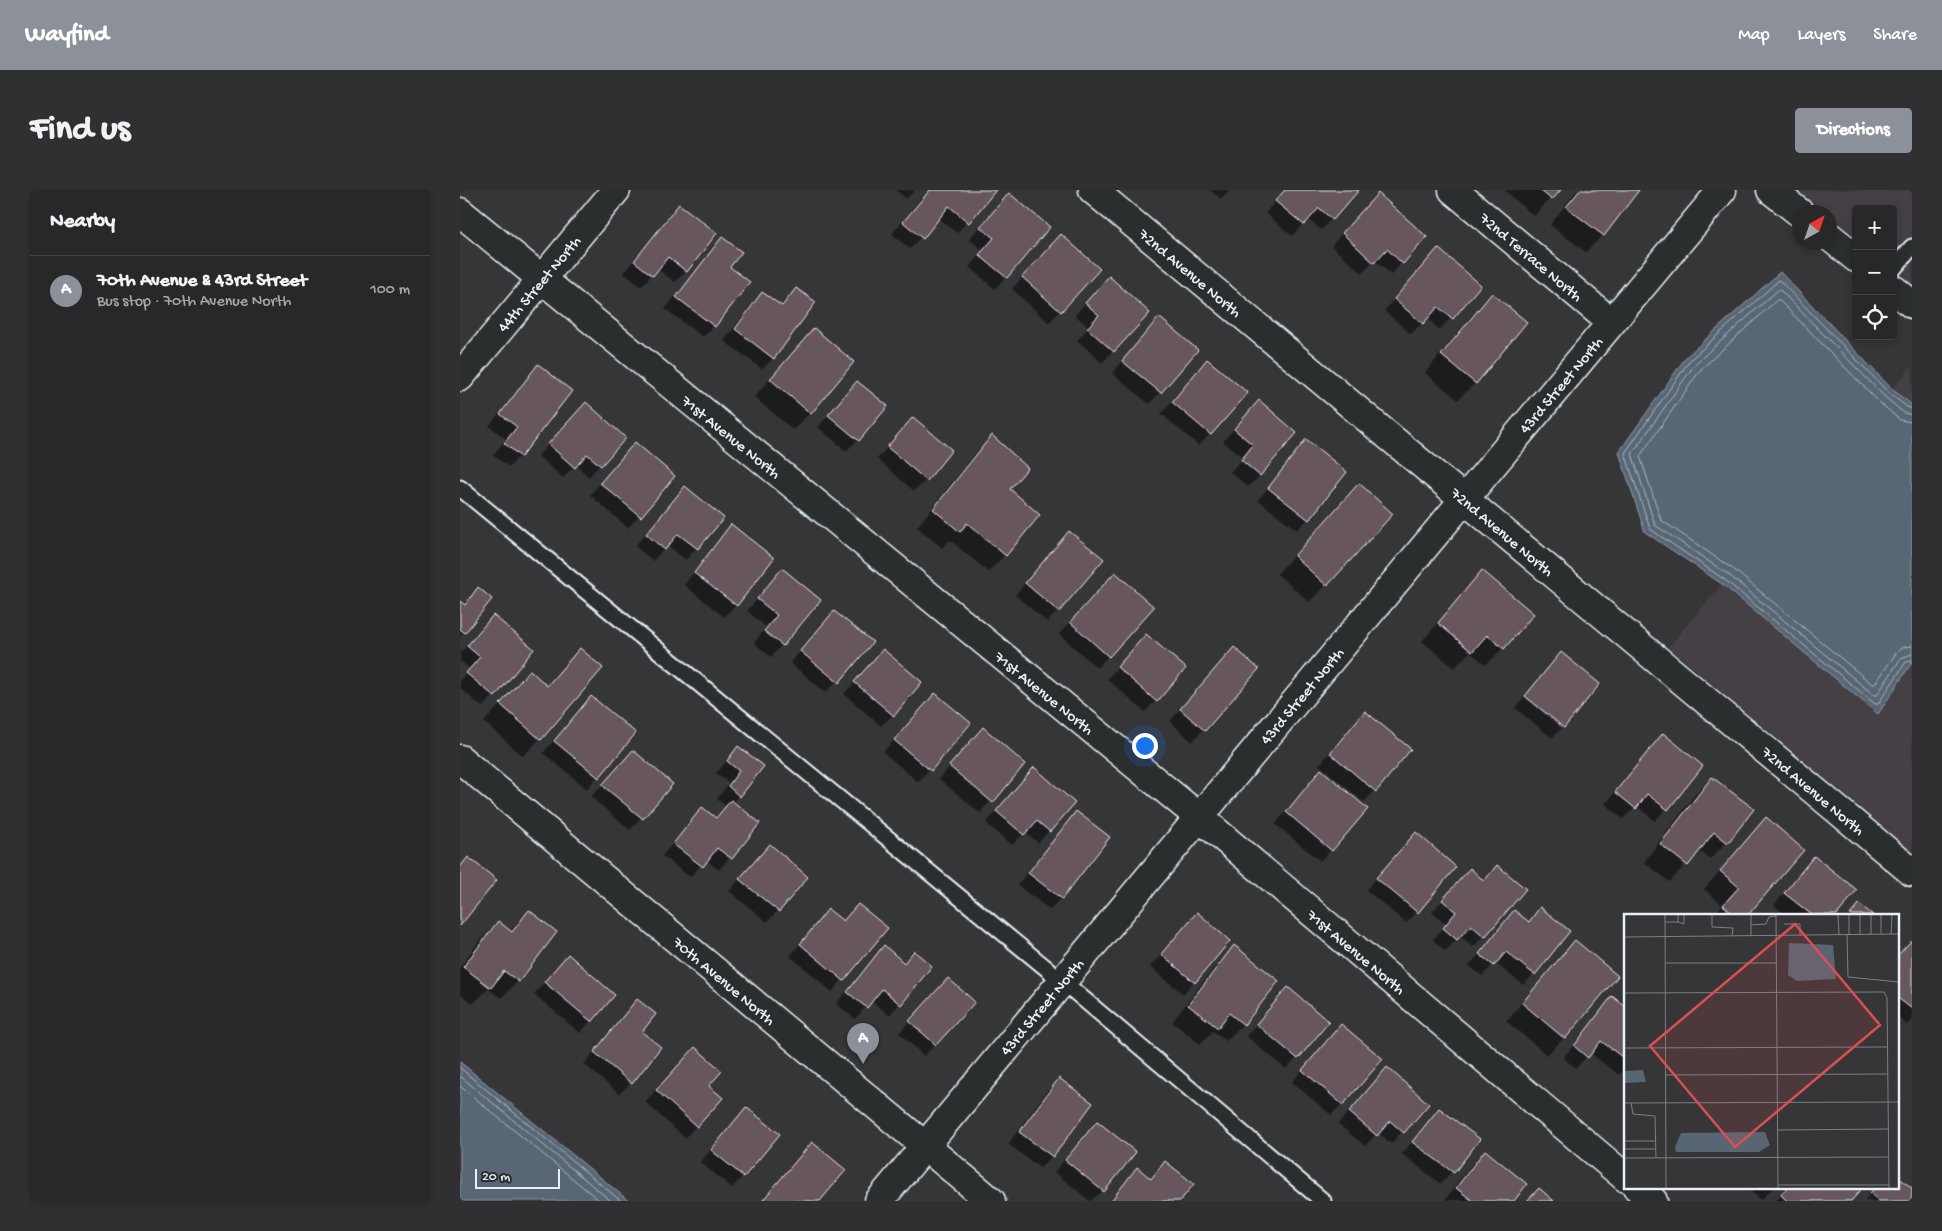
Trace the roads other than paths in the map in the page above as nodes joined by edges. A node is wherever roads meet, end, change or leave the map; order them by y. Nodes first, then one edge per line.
1 (616, 190) edge
2 (1093, 190) edge
3 (1453, 190) edge
4 (1722, 190) edge
5 (1771, 190) edge
6 (1792, 207) edge
7 (460, 212) edge
8 (1837, 243) edge
9 (1912, 247) edge
10 (1852, 255) edge
11 (1897, 264) edge
12 (541, 280) junction
13 (1897, 291) edge
14 (1912, 304) edge
15 (1611, 322) junction
16 (460, 377) edge
17 (460, 488) edge
18 (1465, 499) junction
19 (460, 759) edge
20 (1199, 818) junction
21 (1912, 872) edge
22 (1062, 981) junction
23 (925, 1146) junction
24 (1624, 1176) edge
25 (1638, 1188) edge
26 (879, 1201) edge
27 (990, 1201) edge
28 (1323, 1201) edge
29 (1653, 1201) edge

1 - 12 street, 44th Street North
2 - 18 street, 72nd Avenue North
3 - 15 street, 72nd Terrace North
4 - 15 street, 43rd Street North
5 - 6 street
7 - 12 street, 71st Avenue North
8 - 10 street
9 - 11 lane
12 - 16 street, 44th Street North
12 - 20 street, 71st Avenue North
13 - 14 street
15 - 18 street, 43rd Street North
17 - 22 lane
18 - 20 street, 43rd Street North
18 - 21 street, 72nd Avenue North
19 - 23 street, 70th Avenue North
20 - 22 street, 43rd Street North
20 - 24 street, 71st Avenue North
22 - 23 street, 43rd Street North
22 - 28 lane
23 - 26 street, 43rd Street North
23 - 27 street, 70th Avenue North
25 - 29 street

